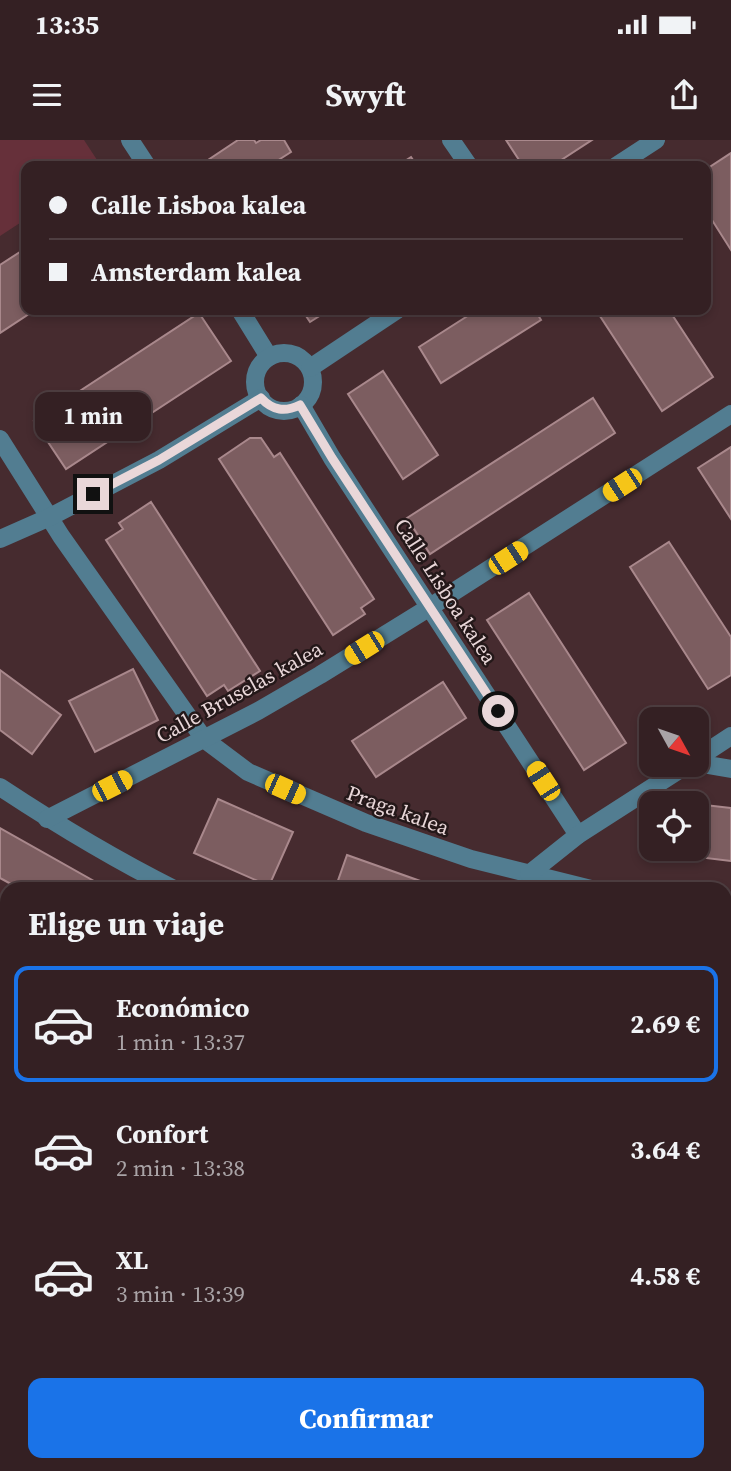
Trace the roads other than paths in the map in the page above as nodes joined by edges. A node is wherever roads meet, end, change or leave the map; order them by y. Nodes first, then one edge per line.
1 (130, 140) edge
2 (452, 140) edge
3 (656, 140) edge
4 (144, 161) edge
5 (466, 161) edge
6 (623, 161) edge
7 (243, 315) edge
8 (390, 315) edge
9 (269, 357) junction
10 (310, 368) junction
11 (261, 398) junction
12 (300, 405) junction
13 (731, 414) edge
14 (0, 439) edge
15 (50, 517) junction
16 (0, 539) edge
17 (430, 607) junction
18 (731, 736) edge
19 (204, 740) junction
20 (709, 752) edge
21 (709, 764) edge
22 (731, 769) edge
23 (668, 777) edge
24 (0, 787) edge
25 (47, 819) junction
26 (578, 835) junction
27 (529, 874) junction
28 (160, 882) edge
29 (563, 882) edge

1 - 4 street
2 - 5 street
3 - 6 street
7 - 9 street
8 - 10 street
9 - 10 street
9 - 11 street
10 - 12 street
11 - 12 street
11 - 15 street
12 - 17 street, Calle Lisboa kalea
13 - 17 street, Calle Bruselas kalea
14 - 15 street, Praga kalea
15 - 16 street
15 - 19 street, Praga kalea
17 - 19 street, Calle Bruselas kalea
17 - 26 street, Calle Lisboa kalea
18 - 20 street
19 - 25 street, Calle Bruselas kalea
19 - 27 street, Praga kalea
21 - 22 street
23 - 26 street
24 - 25 street
25 - 28 street
26 - 27 street
27 - 29 street, Praga kalea

